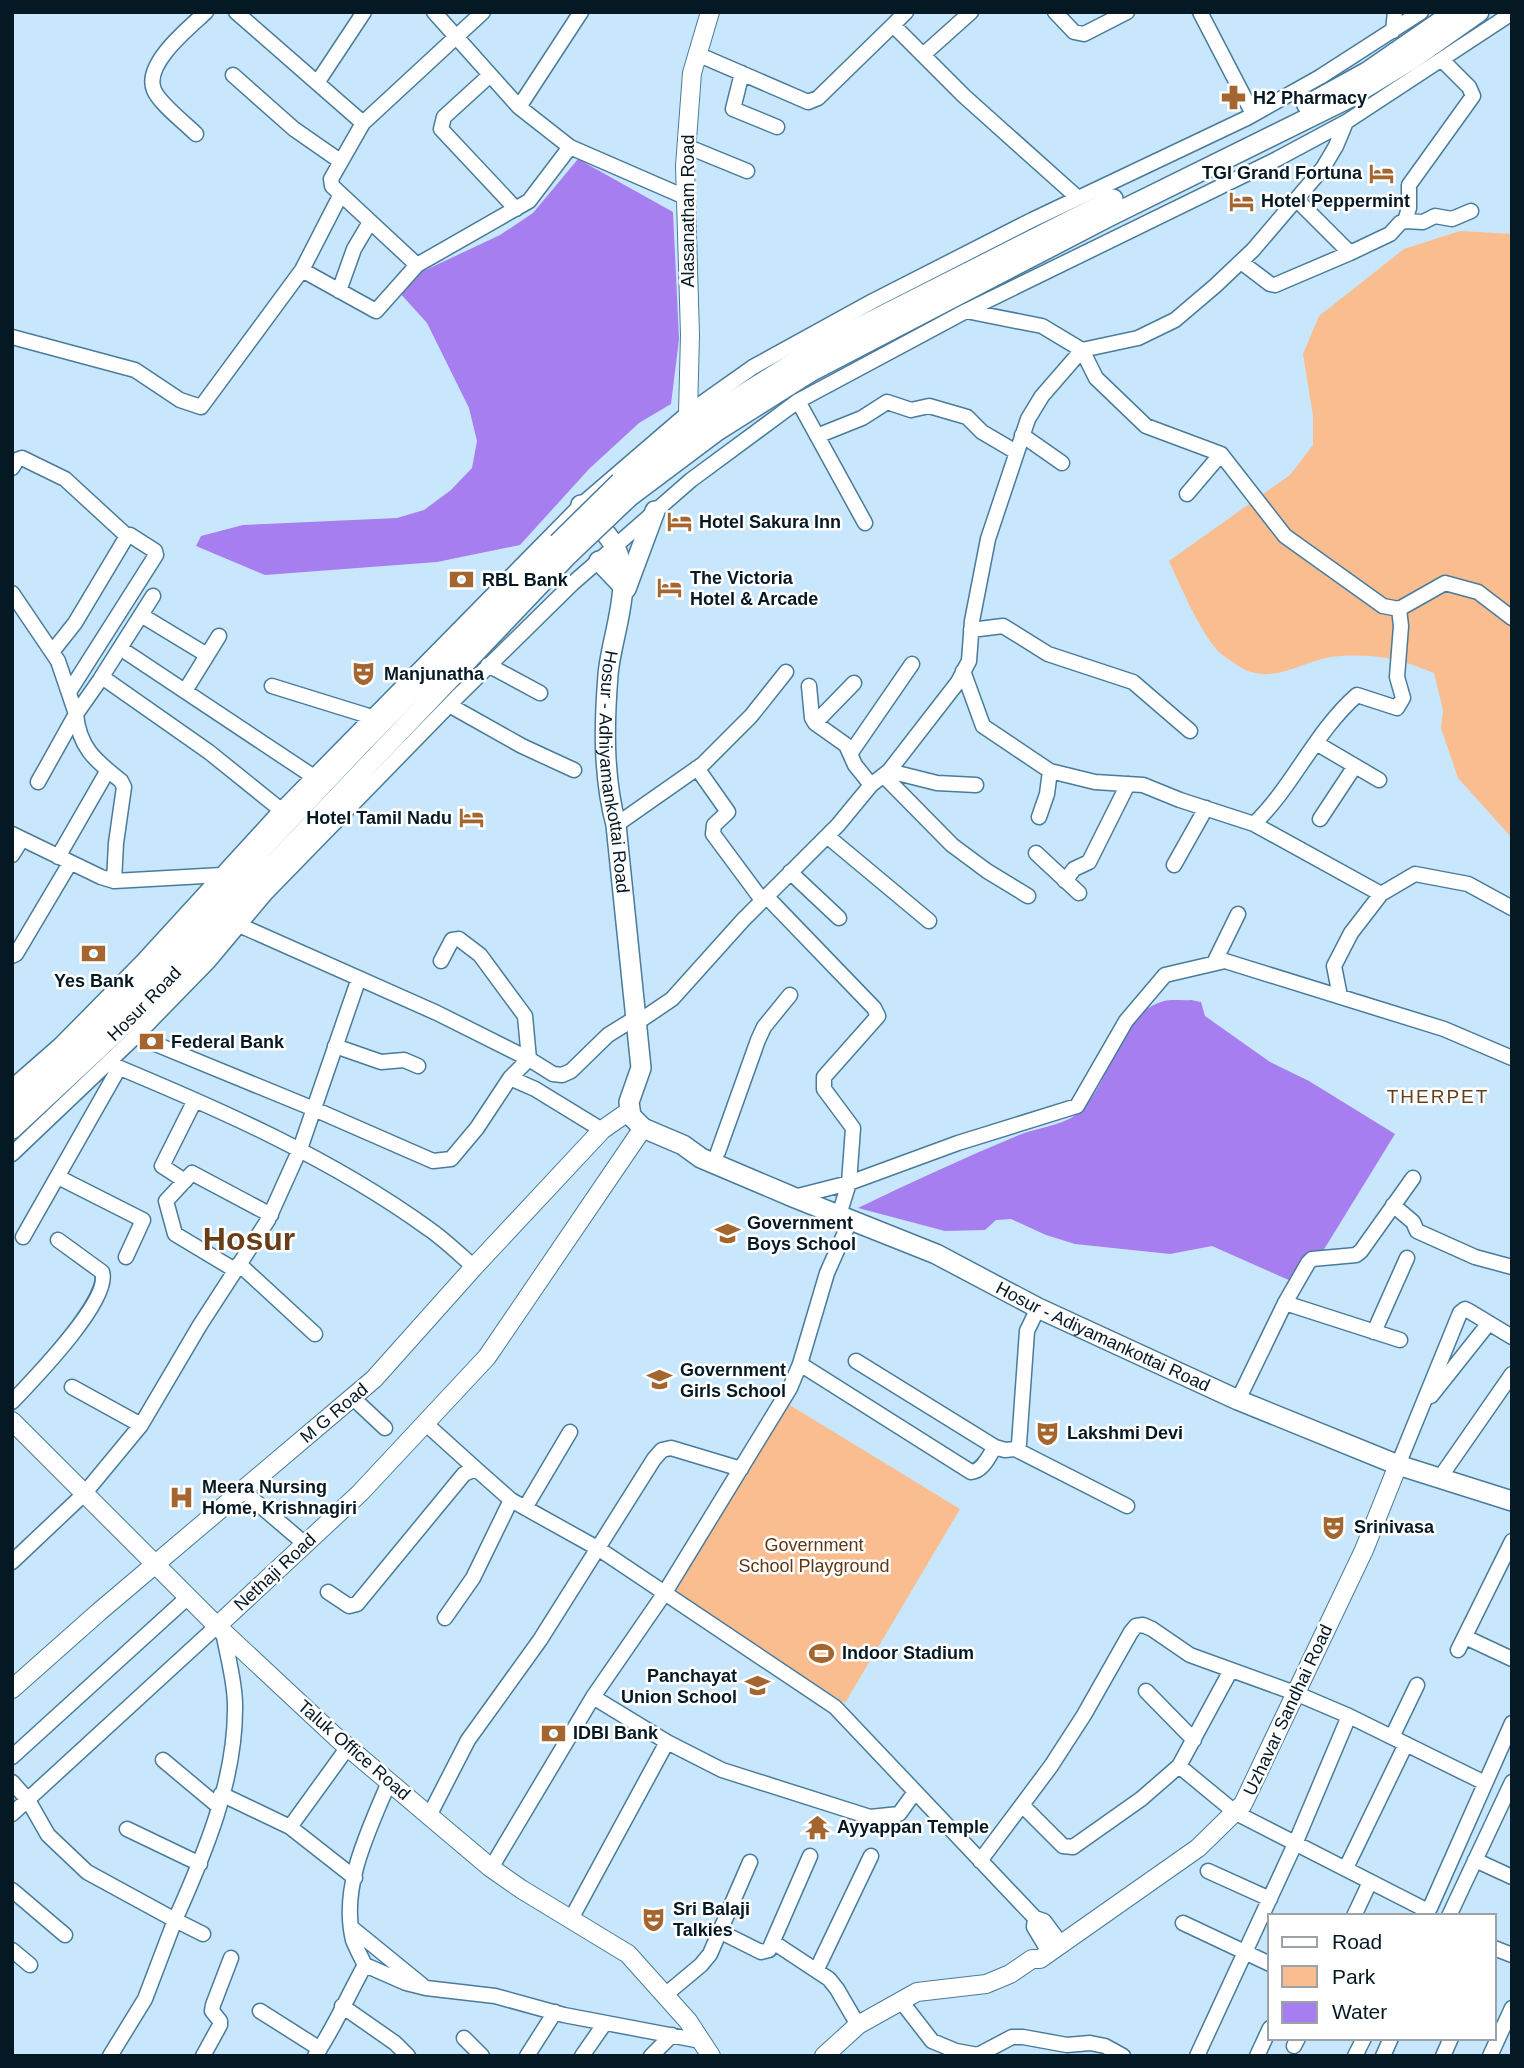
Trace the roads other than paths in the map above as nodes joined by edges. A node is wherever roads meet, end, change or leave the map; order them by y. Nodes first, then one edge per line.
1 (206, 12) edge
2 (236, 12) edge
3 (434, 12) edge
4 (483, 12) edge
5 (581, 12) edge
6 (710, 12) edge
7 (906, 12) edge
8 (971, 12) edge
9 (1055, 12) edge
10 (1127, 12) edge
11 (1200, 12) edge
12 (1395, 12) edge
13 (1421, 12) edge
14 (1454, 12) edge
15 (1479, 12) edge
16 (361, 13) edge
17 (1512, 13) edge
18 (893, 24) junction
19 (1393, 31) junction
20 (455, 37) junction
21 (697, 54) junction
22 (923, 55) junction
23 (1442, 60) junction
24 (742, 73) junction
25 (233, 75) dead end
26 (489, 76) junction
27 (317, 83) junction
28 (519, 107) junction
29 (1253, 114) junction
30 (1346, 122) junction
31 (363, 123) junction
32 (777, 127) dead end
33 (195, 134) dead end
34 (686, 146) junction
35 (570, 147) junction
36 (340, 161) junction
37 (747, 171) dead end
38 (341, 194) junction
39 (685, 197) junction
40 (1079, 198) junction
41 (1296, 199) junction
42 (516, 209) junction
43 (1471, 211) dead end
44 (1405, 220) junction
45 (370, 222) junction
46 (1350, 253) junction
47 (1241, 262) junction
48 (417, 265) junction
49 (302, 270) junction
50 (339, 291) junction
51 (966, 311) junction
52 (12, 337) edge
53 (1082, 350) junction
54 (798, 401) junction
55 (688, 413) junction
56 (1022, 435) junction
57 (817, 436) junction
58 (1016, 452) junction
59 (1221, 454) junction
60 (1062, 463) dead end
61 (12, 468) edge
62 (625, 489) junction
63 (1187, 494) dead end
64 (581, 505) junction
65 (654, 512) junction
66 (865, 523) dead end
67 (127, 536) junction
68 (615, 547) junction
69 (563, 548) junction
70 (599, 561) junction
71 (622, 585) junction
72 (12, 593) edge
73 (153, 596) dead end
74 (621, 606) junction
75 (1399, 609) junction
76 (141, 615) junction
77 (1512, 618) edge
78 (971, 630) junction
79 (219, 636) dead end
80 (120, 648) junction
81 (52, 652) junction
82 (208, 655) junction
83 (912, 664) dead end
84 (488, 666) junction
85 (963, 671) junction
86 (786, 672) dead end
87 (101, 678) junction
88 (854, 683) dead end
89 (272, 686) dead end
90 (809, 686) dead end
91 (185, 691) junction
92 (69, 692) junction
93 (540, 693) dead end
94 (449, 705) junction
95 (76, 714) junction
96 (372, 717) junction
97 (815, 723) junction
98 (1190, 731) dead end
99 (1316, 743) junction
100 (850, 754) junction
101 (1354, 765) junction
102 (697, 768) junction
103 (108, 770) junction
104 (574, 770) dead end
105 (1050, 771) junction
106 (886, 774) junction
107 (314, 776) junction
108 (1379, 780) dead end
109 (38, 782) dead end
110 (1128, 784) junction
111 (871, 785) junction
112 (976, 785) dead end
113 (1206, 808) junction
114 (281, 810) junction
115 (1039, 817) dead end
116 (1320, 819) dead end
117 (1254, 824) junction
118 (616, 825) junction
119 (17, 836) edge
120 (827, 836) junction
121 (260, 846) junction
122 (1036, 853) dead end
123 (12, 855) edge
124 (64, 860) junction
125 (1174, 865) dead end
126 (272, 872) junction
127 (790, 872) junction
128 (222, 875) junction
129 (114, 881) junction
130 (1065, 881) junction
131 (1079, 893) dead end
132 (1381, 894) junction
133 (1028, 896) dead end
134 (764, 898) junction
135 (1512, 908) edge
136 (1238, 914) dead end
137 (839, 918) dead end
138 (929, 921) dead end
139 (239, 925) junction
140 (12, 956) edge
141 (441, 961) dead end
142 (1214, 963) junction
143 (359, 978) junction
144 (790, 995) dead end
145 (1340, 996) junction
146 (638, 1020) junction
147 (136, 1036) junction
148 (335, 1046) junction
149 (1512, 1058) edge
150 (529, 1059) junction
151 (113, 1065) junction
152 (418, 1066) dead end
153 (510, 1078) junction
154 (12, 1087) edge
155 (195, 1100) junction
156 (12, 1105) edge
157 (314, 1109) junction
158 (624, 1114) junction
159 (12, 1129) edge
160 (602, 1130) junction
161 (640, 1132) junction
162 (300, 1149) junction
163 (12, 1154) edge
164 (710, 1155) junction
165 (58, 1177) junction
166 (1413, 1178) dead end
167 (185, 1181) junction
168 (849, 1183) junction
169 (793, 1197) junction
170 (1393, 1206) junction
171 (271, 1215) junction
172 (845, 1217) junction
173 (23, 1237) dead end
174 (58, 1240) dead end
175 (126, 1257) dead end
176 (1407, 1258) dead end
177 (237, 1267) junction
178 (474, 1267) junction
179 (1512, 1267) edge
180 (1285, 1303) junction
181 (1038, 1308) junction
182 (1489, 1323) junction
183 (1374, 1332) junction
184 (315, 1334) dead end
185 (1512, 1337) edge
186 (1400, 1340) dead end
187 (856, 1361) dead end
188 (800, 1364) junction
189 (1512, 1374) edge
190 (72, 1387) dead end
191 (352, 1397) junction
192 (1238, 1400) junction
193 (12, 1402) edge
194 (1420, 1411) junction
195 (12, 1421) edge
196 (425, 1423) junction
197 (141, 1425) junction
198 (384, 1428) dead end
199 (570, 1433) dead end
200 (995, 1447) junction
201 (1015, 1449) junction
202 (1398, 1465) junction
203 (476, 1469) junction
204 (741, 1469) junction
205 (1439, 1479) junction
206 (242, 1490) junction
207 (84, 1493) junction
208 (511, 1500) junction
209 (1512, 1501) edge
210 (1127, 1506) dead end
211 (525, 1508) junction
212 (1512, 1541) edge
213 (304, 1544) junction
214 (599, 1549) junction
215 (12, 1562) edge
216 (156, 1564) junction
217 (328, 1592) dead end
218 (664, 1594) junction
219 (188, 1597) junction
220 (445, 1618) dead end
221 (220, 1629) junction
222 (1512, 1659) edge
223 (1231, 1670) junction
224 (1417, 1685) dead end
225 (12, 1689) edge
226 (1146, 1691) dead end
227 (1296, 1693) junction
228 (593, 1697) junction
229 (1349, 1716) junction
230 (1512, 1723) edge
231 (1194, 1740) junction
232 (1399, 1741) junction
233 (667, 1742) junction
234 (348, 1748) junction
235 (12, 1756) edge
236 (163, 1760) dead end
237 (1179, 1766) junction
238 (12, 1782) edge
239 (389, 1782) junction
240 (1512, 1782) edge
241 (1485, 1783) junction
242 (915, 1792) junction
243 (28, 1800) junction
244 (220, 1800) junction
245 (1022, 1805) junction
246 (1236, 1813) junction
247 (12, 1814) edge
248 (429, 1816) junction
249 (290, 1827) junction
250 (127, 1829) dead end
251 (1295, 1844) junction
252 (810, 1856) dead end
253 (871, 1856) dead end
254 (1475, 1860) junction
255 (980, 1861) junction
256 (750, 1862) dead end
257 (200, 1864) junction
258 (491, 1868) junction
259 (1346, 1868) junction
260 (1208, 1871) dead end
261 (1512, 1877) edge
262 (355, 1878) junction
263 (1370, 1882) junction
264 (12, 1890) edge
265 (1270, 1899) junction
266 (1426, 1912) edge
267 (1355, 1914) edge
268 (1445, 1914) edge
269 (1448, 1914) edge
270 (571, 1919) junction
271 (175, 1920) junction
272 (1183, 1923) dead end
273 (352, 1928) junction
274 (719, 1931) junction
275 (203, 1934) dead end
276 (65, 1935) dead end
277 (773, 1942) junction
278 (1054, 1949) junction
279 (12, 1950) edge
280 (1246, 1953) junction
281 (231, 1958) dead end
282 (1268, 1963) edge
283 (30, 1965) dead end
284 (365, 1965) junction
285 (817, 1969) junction
286 (426, 1988) junction
287 (665, 1995) junction
288 (907, 1998) junction
289 (342, 2006) junction
290 (1512, 2008) edge
291 (260, 2011) dead end
292 (555, 2012) junction
293 (605, 2023) junction
294 (858, 2025) junction
295 (1268, 2032) edge
296 (672, 2035) junction
297 (464, 2038) dead end
298 (1363, 2040) edge
299 (1390, 2040) edge
300 (1450, 2040) edge
301 (706, 2048) edge
302 (1064, 2050) edge
303 (318, 2052) edge
304 (658, 2053) edge
305 (110, 2056) edge
306 (204, 2056) edge
307 (408, 2056) edge
308 (482, 2056) edge
309 (527, 2056) edge
310 (582, 2056) edge
311 (824, 2056) edge
312 (1123, 2056) edge
313 (1197, 2056) edge
314 (1257, 2056) edge
315 (1356, 2056) edge
316 (1383, 2056) edge
317 (1443, 2056) edge
318 (1490, 2056) edge

1 - 33 street
2 - 27 street
3 - 20 street
4 - 20 street
5 - 28 street
6 - 21 main road, Alasanatham Road
7 - 18 street
8 - 22 street
9 - 10 street
11 - 29 street
12 - 19 street
13 - 19 street
14 - 62 highway
15 - 62 highway
16 - 27 street
17 - 23 street
18 - 22 street
18 - 24 street
19 - 29 street
20 - 26 street
20 - 31 street
21 - 24 street
21 - 34 main road, Alasanatham Road
22 - 40 street
23 - 30 street
23 - 44 street
24 - 32 street
25 - 36 street
26 - 28 street
26 - 42 street
27 - 31 street
28 - 35 street
29 - 40 street
30 - 41 street
30 - 51 street
31 - 36 street
34 - 37 street
34 - 39 main road, Alasanatham Road
35 - 39 street
35 - 42 street
36 - 38 street
38 - 45 street
38 - 49 street
39 - 55 main road, Alasanatham Road
40 - 55 street
41 - 46 street
41 - 47 street
42 - 48 street
43 - 44 street
44 - 46 street
45 - 48 street
45 - 50 street
46 - 47 street
47 - 53 street
48 - 50 street
49 - 50 street
49 - 52 street
51 - 53 street
51 - 54 street
53 - 56 street
53 - 59 street
54 - 57 street
54 - 65 street
55 - 64 street
56 - 58 street
56 - 60 street
57 - 58 street
57 - 66 street
58 - 78 street
59 - 63 street
59 - 75 street
61 - 67 street
62 - 69 highway, bridge
64 - 68 highway, Hosur - Adhiyamankottai Road
64 - 96 street
65 - 68 street
65 - 74 highway
67 - 81 street
67 - 92 street
68 - 70 street
68 - 71 highway, Hosur - Adhiyamankottai Road
69 - 121 highway, Hosur Road
69 - 126 highway, Hosur Road
70 - 71 highway
70 - 84 street
71 - 74 highway, Hosur - Adhiyamankottai Road
72 - 81 street
73 - 76 street
74 - 118 highway, Hosur - Adhiyamankottai Road
75 - 77 street
75 - 99 street
76 - 80 street
76 - 82 street
78 - 85 street
78 - 98 street
79 - 82 street
80 - 87 street
80 - 91 street
81 - 92 street
82 - 91 street
83 - 100 street
84 - 93 street
84 - 94 street
85 - 105 street
85 - 106 street
86 - 102 street
87 - 95 street
87 - 114 street
88 - 97 street
89 - 96 street
90 - 97 street
91 - 107 street
92 - 95 street
94 - 104 street
94 - 126 street
95 - 103 street
95 - 109 street
96 - 107 street
97 - 100 street
99 - 101 street
99 - 117 street
100 - 111 street
101 - 108 street
101 - 116 street
102 - 118 street
102 - 134 street
103 - 124 street
103 - 129 street
105 - 110 street
105 - 115 street
106 - 111 street
106 - 112 street
106 - 133 street
107 - 114 street
110 - 113 street
110 - 130 street
111 - 120 street
113 - 117 street
113 - 125 street
114 - 121 street
117 - 132 street
118 - 146 highway, Hosur - Adhiyamankottai Road
119 - 123 street
119 - 124 street
120 - 127 street
120 - 138 street
121 - 128 street
121 - 156 highway, Hosur Road
122 - 130 street
124 - 129 street
124 - 140 street
126 - 139 street
126 - 159 highway, Hosur Road
127 - 134 street
127 - 137 street
128 - 129 street
128 - 154 street
130 - 131 street
132 - 135 street
132 - 145 street
134 - 146 street
134 - 168 street
136 - 142 street
139 - 143 street
139 - 147 street
141 - 150 street
142 - 145 street
142 - 168 street
143 - 148 street
143 - 150 street
144 - 164 street
145 - 149 street
146 - 150 street
146 - 158 highway, Hosur - Adhiyamankottai Road
147 - 151 street
147 - 157 street
148 - 152 street
148 - 157 street
150 - 153 street
151 - 155 street
151 - 163 street
151 - 165 street
153 - 157 street
153 - 160 street
155 - 162 street
155 - 167 street
157 - 162 street
158 - 160 main road, M G Road
158 - 161 highway
160 - 178 main road, M G Road
161 - 164 highway, Hosur - Adiyamankottai Road
161 - 196 main road, Nethaji Road
162 - 171 street
162 - 178 street
164 - 169 highway, Hosur - Adiyamankottai Road
165 - 173 street
165 - 175 street
166 - 170 street
167 - 171 street
167 - 177 street
168 - 169 street
168 - 172 street
169 - 172 highway, Hosur - Adiyamankottai Road
170 - 179 street
170 - 180 street
171 - 177 street
172 - 181 highway, Hosur - Adiyamankottai Road
172 - 188 street
174 - 193 street
176 - 183 street
177 - 184 street
177 - 197 street
178 - 191 main road, M G Road
180 - 183 street
180 - 192 street
181 - 192 highway, Hosur - Adiyamankottai Road
181 - 201 street
182 - 185 street
182 - 194 street
182 - 194 street
183 - 186 street
187 - 200 street
188 - 200 street
188 - 204 street
189 - 205 street
190 - 197 street
191 - 198 street
191 - 206 main road, M G Road
192 - 202 highway, Hosur - Adiyamankottai Road
194 - 202 street
195 - 207 main road, Taluk Office Road
196 - 203 street
196 - 213 main road, Nethaji Road
197 - 207 street
199 - 211 street
200 - 201 street
201 - 210 street
202 - 205 highway, Hosur - Adiyamankottai Road
202 - 227 main road, Uzhavar Sandhai Road
203 - 208 street
203 - 217 street
204 - 214 street
204 - 218 street
205 - 209 highway, Hosur - Adiyamankottai Road
206 - 213 street
206 - 216 main road, M G Road
207 - 215 street
207 - 216 main road, Taluk Office Road
208 - 211 street
208 - 220 street
211 - 214 street
212 - 222 street
213 - 221 main road, Nethaji Road
214 - 218 street
214 - 248 street
216 - 219 main road, Taluk Office Road
216 - 225 main road, M G Road
218 - 228 street
218 - 242 street
219 - 221 main road, Taluk Office Road
219 - 235 street
221 - 234 main road, Taluk Office Road
221 - 243 street, Nethaji Road
221 - 244 street
223 - 227 street
223 - 231 street
223 - 245 street
224 - 232 street
226 - 231 street
227 - 229 street
227 - 246 main road, Uzhavar Sandhai Road
228 - 233 street
228 - 258 street
229 - 232 street
229 - 251 street
230 - 241 street
231 - 237 street
232 - 241 street
232 - 259 street
233 - 242 street
233 - 270 street
234 - 239 main road, Taluk Office Road
234 - 249 street
236 - 244 street
237 - 245 street
237 - 246 street
238 - 243 street
239 - 248 main road, Taluk Office Road
239 - 262 street
240 - 254 street
241 - 266 street
242 - 255 street
243 - 247 street, Nethaji Road
243 - 271 street
244 - 249 street
244 - 257 street
245 - 255 street
246 - 251 street
246 - 278 main road, Uzhavar Sandhai Road
248 - 258 main road, Taluk Office Road
249 - 262 street
250 - 257 street
251 - 259 street
251 - 265 street
252 - 277 street
253 - 285 street
254 - 261 street
254 - 269 street
255 - 278 street
256 - 274 street
257 - 271 street
258 - 270 main road, Taluk Office Road
259 - 263 street
260 - 265 street
262 - 273 street
263 - 266 street
263 - 267 street
264 - 276 street
265 - 280 street
266 - 268 street
270 - 287 main road, Taluk Office Road
271 - 275 street
271 - 305 street
272 - 280 street
273 - 284 street
273 - 286 street
274 - 277 street
274 - 287 street
277 - 285 street
278 - 288 main road
279 - 283 street
280 - 282 street
280 - 313 street
281 - 306 street
284 - 286 street
284 - 289 street
285 - 294 street
286 - 292 street
287 - 301 main road, Taluk Office Road
288 - 294 main road
288 - 302 street
289 - 303 street
289 - 307 street
290 - 318 street
291 - 303 street
292 - 293 street
292 - 309 street
293 - 296 street
293 - 310 street
294 - 311 main road
295 - 314 street
296 - 301 street
296 - 304 street
297 - 308 street
298 - 315 street
299 - 316 street
300 - 317 street
302 - 312 street

